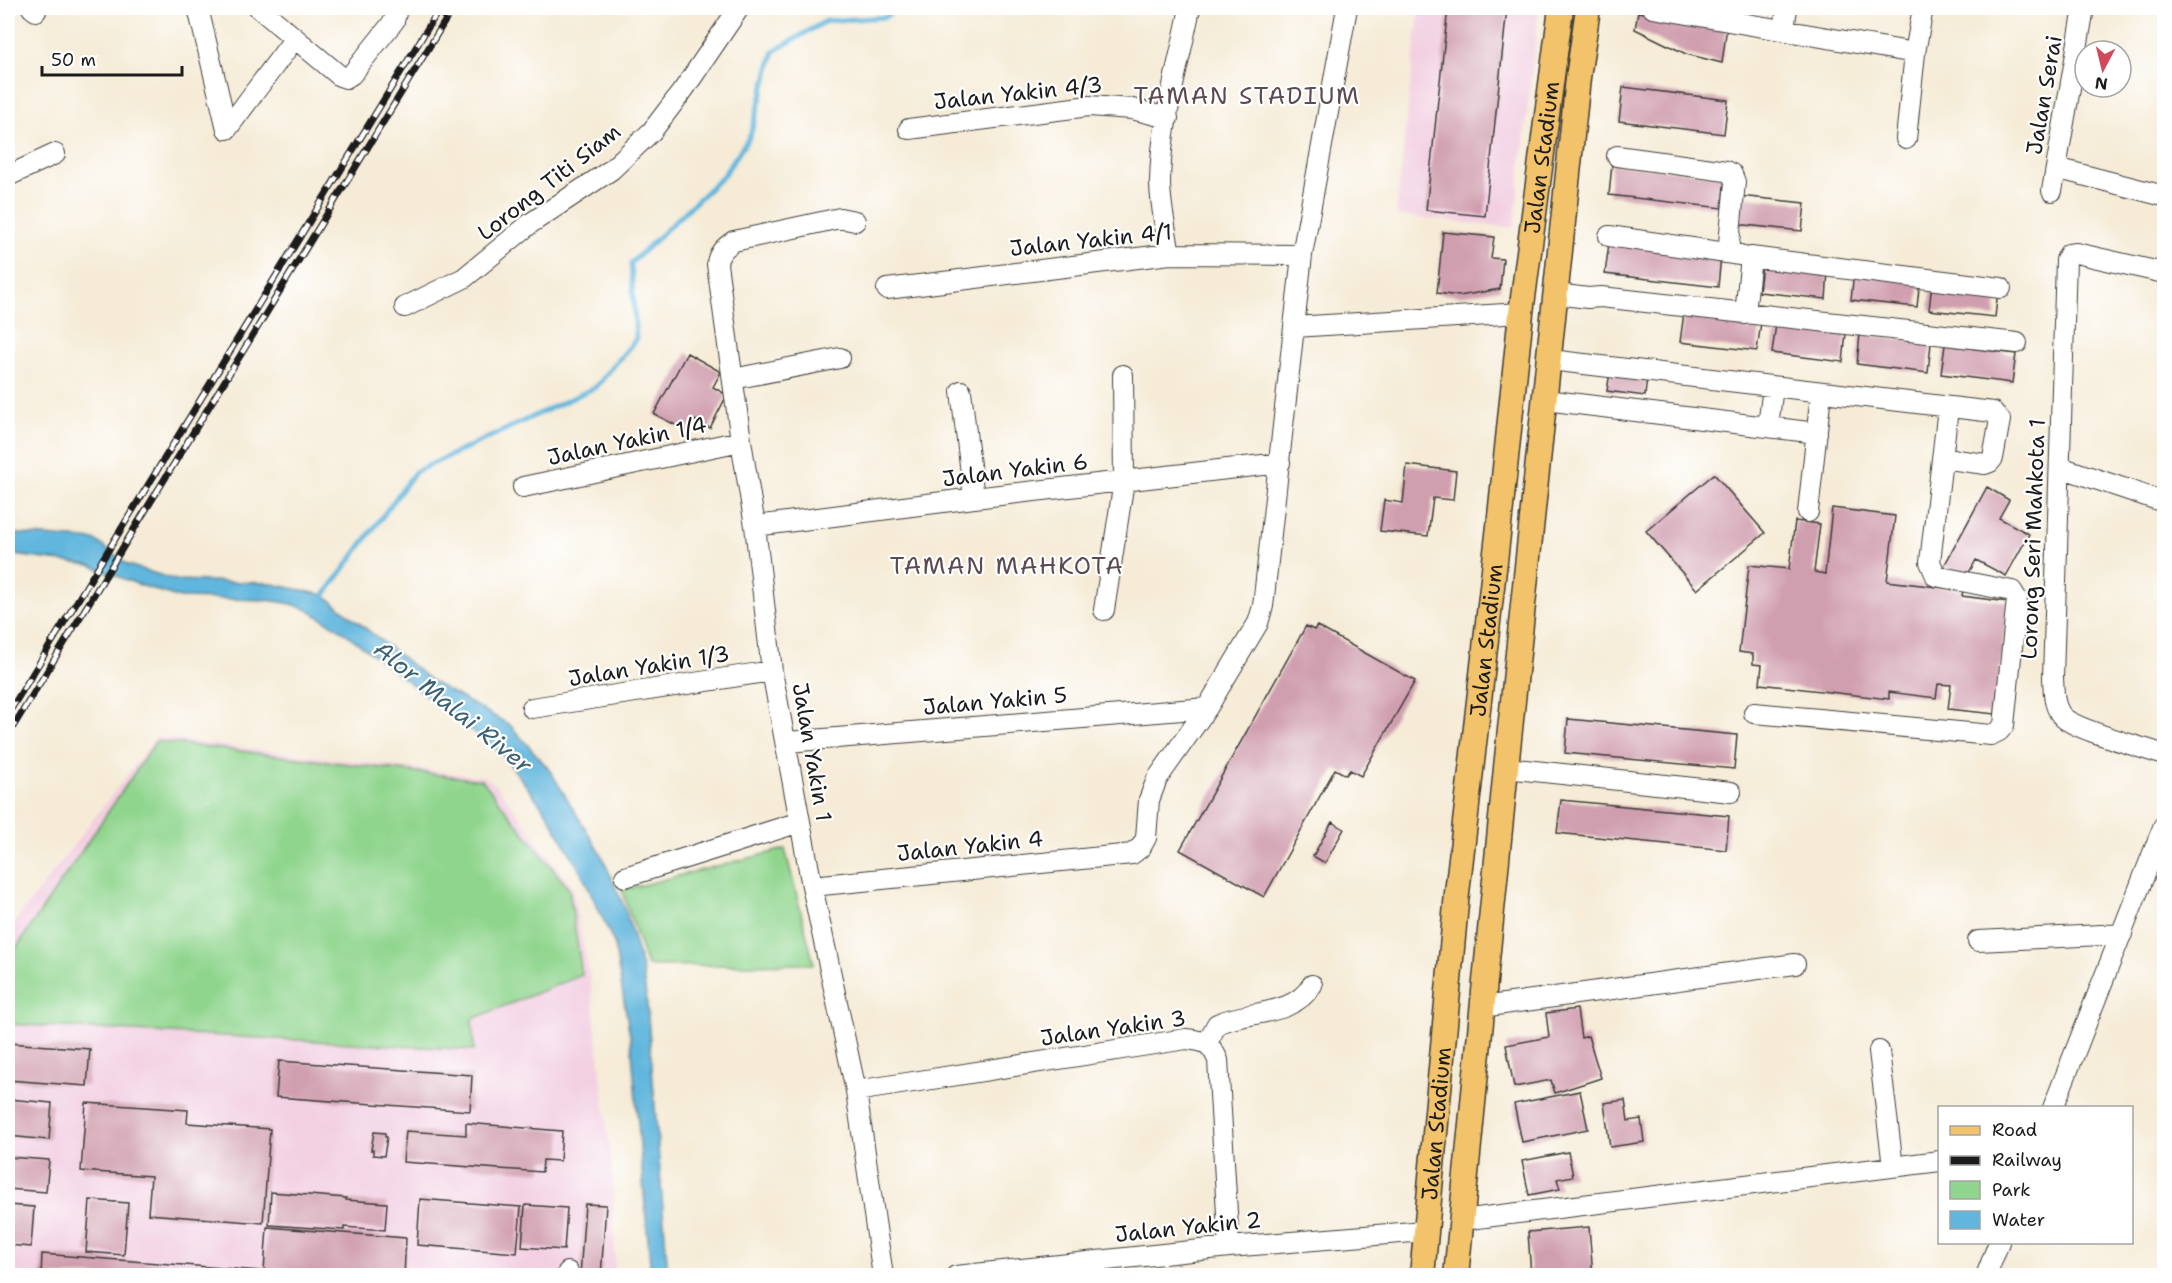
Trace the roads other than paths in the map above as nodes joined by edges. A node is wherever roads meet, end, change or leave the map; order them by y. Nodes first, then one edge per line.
1 (198, 8) edge
2 (259, 8) edge
3 (391, 8) edge
4 (739, 8) edge
5 (1190, 8) edge
6 (1347, 8) edge
7 (1561, 8) edge
8 (1588, 8) edge
9 (1653, 8) edge
10 (1787, 8) edge
11 (1923, 8) edge
12 (2084, 8) edge
13 (1784, 30) junction
14 (295, 38) junction
15 (1916, 53) junction
16 (1168, 118) junction
17 (909, 129) dead end
18 (1906, 139) dead end
19 (55, 154) dead end
20 (1617, 156) dead end
21 (2056, 168) junction
22 (8, 176) edge
23 (2052, 191) dead end
24 (2164, 196) edge
25 (855, 221) dead end
26 (1609, 236) dead end
27 (1728, 253) junction
28 (1170, 254) junction
29 (1302, 255) junction
30 (1751, 256) junction
31 (2164, 273) edge
32 (2001, 288) dead end
33 (887, 289) dead end
34 (1556, 294) junction
35 (405, 307) dead end
36 (1521, 313) junction
37 (1745, 314) junction
38 (1294, 327) junction
39 (2017, 344) dead end
40 (840, 358) dead end
41 (1550, 360) junction
42 (1123, 375) dead end
43 (733, 379) junction
44 (1773, 387) junction
45 (962, 391) dead end
46 (1821, 393) junction
47 (1545, 400) junction
48 (1948, 408) junction
49 (1768, 426) junction
50 (1817, 433) junction
51 (741, 441) junction
52 (1942, 458) junction
53 (1280, 463) junction
54 (2060, 467) junction
55 (1124, 481) junction
56 (523, 487) dead end
57 (974, 498) junction
58 (2164, 502) edge
59 (1808, 512) dead end
60 (755, 526) junction
61 (1104, 610) dead end
62 (772, 671) junction
63 (532, 708) dead end
64 (1207, 708) junction
65 (1754, 713) dead end
66 (787, 742) junction
67 (2164, 754) edge
68 (1506, 768) junction
69 (1731, 792) dead end
70 (800, 822) junction
71 (2164, 825) edge
72 (625, 877) dead end
73 (812, 886) junction
74 (2122, 934) junction
75 (1978, 941) dead end
76 (1795, 964) dead end
77 (1312, 985) dead end
78 (1482, 1007) junction
79 (1207, 1043) junction
80 (1879, 1051) dead end
81 (856, 1091) junction
82 (2053, 1106) edge
83 (1938, 1161) edge
84 (1893, 1167) junction
85 (1461, 1220) junction
86 (1425, 1231) junction
87 (1998, 1244) edge
88 (1229, 1247) junction
89 (883, 1275) edge
90 (956, 1275) edge
91 (1422, 1275) edge
92 (1456, 1275) edge
93 (1986, 1275) edge

1 - 14 street
2 - 14 street
3 - 14 street
4 - 35 street, Lorong Titi Siam
5 - 16 street
6 - 29 street
7 - 36 main road, Jalan Stadium
8 - 34 main road, Jalan Stadium
9 - 13 street
10 - 13 street
11 - 15 street
12 - 21 street, Jalan Serai
13 - 15 street
15 - 18 street
16 - 17 street, Jalan Yakin 4/3
16 - 28 street
19 - 22 street
20 - 27 street
21 - 23 street, Jalan Serai
21 - 24 street
25 - 43 street, Jalan Yakin 1
26 - 27 street
27 - 30 street
28 - 29 street, Jalan Yakin 4/1
28 - 33 street, Jalan Yakin 4/1
29 - 38 street
30 - 32 street
30 - 37 street
31 - 54 street, Lorong Seri Mahkota 1
34 - 37 street
34 - 41 main road, Jalan Stadium
36 - 38 street
36 - 86 main road, Jalan Stadium
37 - 39 street
38 - 53 street
40 - 43 street
41 - 44 street
41 - 47 main road, Jalan Stadium
42 - 55 street
43 - 51 street, Jalan Yakin 1
44 - 46 street
44 - 49 street
45 - 57 street
46 - 48 street
46 - 50 street
47 - 49 street
47 - 68 main road, Jalan Stadium
48 - 52 street
48 - 52 street
49 - 50 street
50 - 59 street
51 - 56 street, Jalan Yakin 1/4
51 - 60 street, Jalan Yakin 1
52 - 65 street
53 - 55 street, Jalan Yakin 6
53 - 64 street
54 - 58 street
54 - 67 street, Lorong Seri Mahkota 1
55 - 57 street, Jalan Yakin 6
55 - 61 street
57 - 60 street, Jalan Yakin 6
60 - 62 street, Jalan Yakin 1
62 - 63 street, Jalan Yakin 1/3
62 - 66 street, Jalan Yakin 1
64 - 66 street, Jalan Yakin 5
64 - 73 street, Jalan Yakin 4
66 - 70 street, Jalan Yakin 1
68 - 69 street
68 - 78 main road, Jalan Stadium
70 - 72 street
70 - 73 street, Jalan Yakin 1
71 - 74 street
73 - 81 street, Jalan Yakin 1
74 - 75 street
74 - 82 street
76 - 78 street
77 - 79 street
78 - 85 main road, Jalan Stadium
79 - 81 street, Jalan Yakin 3
79 - 88 street, Jalan Yakin 3
80 - 84 street
81 - 89 street, Jalan Yakin 1
83 - 84 street
84 - 85 street
85 - 92 main road, Jalan Stadium
86 - 88 street, Jalan Yakin 2
86 - 91 main road, Jalan Stadium
87 - 93 street
88 - 90 street, Jalan Yakin 2

